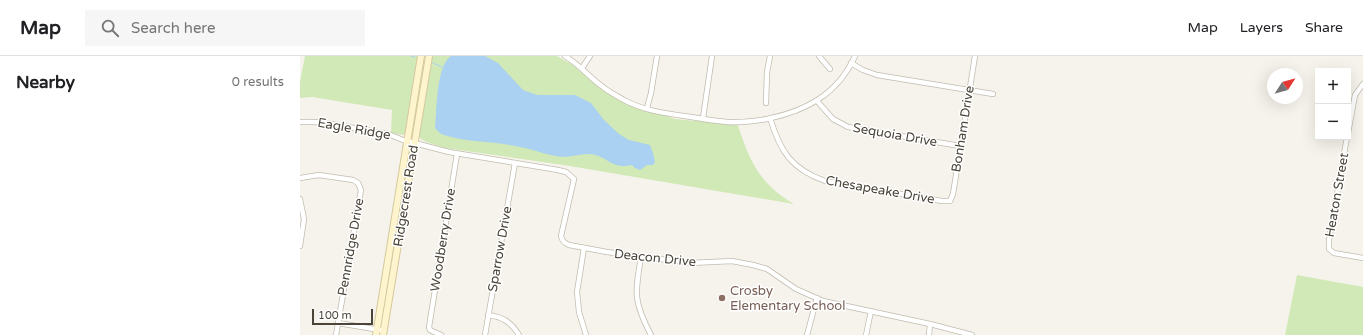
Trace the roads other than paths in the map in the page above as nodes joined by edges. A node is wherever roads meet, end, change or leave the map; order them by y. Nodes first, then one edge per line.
1 (421, 56) edge
2 (429, 56) edge
3 (566, 56) edge
4 (590, 56) edge
5 (658, 56) edge
6 (712, 56) edge
7 (770, 56) edge
8 (819, 56) edge
9 (855, 56) edge
10 (975, 56) edge
11 (852, 63) junction
12 (582, 68) junction
13 (830, 69) dead end
14 (1363, 84) edge
15 (970, 90) junction
16 (993, 94) dead end
17 (817, 101) junction
18 (766, 103) dead end
19 (647, 108) junction
20 (1351, 113) edge
21 (702, 118) junction
22 (770, 118) junction
23 (300, 122) edge
24 (1345, 140) edge
25 (408, 141) junction
26 (415, 142) junction
27 (960, 146) junction
28 (457, 154) junction
29 (515, 163) junction
30 (300, 178) edge
31 (300, 199) edge
32 (950, 201) joint
33 (300, 246) edge
34 (584, 248) junction
35 (641, 257) junction
36 (1363, 258) edge
37 (817, 298) junction
38 (872, 311) junction
39 (488, 315) junction
40 (338, 323) junction
41 (930, 324) junction
42 (376, 332) edge
43 (384, 333) edge
44 (336, 335) edge
45 (441, 335) edge
46 (485, 335) edge
47 (519, 335) edge
48 (586, 335) edge
49 (651, 335) edge
50 (808, 335) edge
51 (866, 335) edge
52 (929, 335) edge
53 (972, 335) edge

1 - 25 main road, Ridgecrest Road
2 - 26 main road, Ridgecrest Road
3 - 12 street
4 - 12 street
5 - 19 street
6 - 21 street
7 - 18 street
8 - 13 street
9 - 11 street
10 - 15 street, Bonham Drive
11 - 15 street
11 - 17 street
12 - 19 street
14 - 20 street, Heaton Street
15 - 16 street
15 - 27 street, Bonham Drive
17 - 22 street
17 - 27 street, Sequoia Drive
19 - 21 street
21 - 22 street
22 - 32 street, Chesapeake Drive
23 - 25 street, Eagle Ridge
24 - 36 street, Heaton Street
25 - 26 street, Deacon Drive
25 - 42 main road, Ridgecrest Road
26 - 28 street, Deacon Drive
26 - 43 main road, Ridgecrest Road
27 - 32 street, Bonham Drive
28 - 29 street, Deacon Drive
28 - 45 street, Woodberry Drive
29 - 34 street, Deacon Drive
29 - 39 street, Sparrow Drive
30 - 40 street, Pennridge Drive
31 - 33 street
34 - 35 street, Deacon Drive
34 - 48 street
35 - 37 street, Deacon Drive
35 - 49 street
37 - 38 street, Deacon Drive
37 - 50 street
38 - 41 street, Deacon Drive
38 - 51 street
39 - 46 street, Sparrow Drive
39 - 47 street
40 - 42 street
40 - 44 street, Pennridge Drive
41 - 52 street
41 - 53 street, Deacon Drive
42 - 43 street

